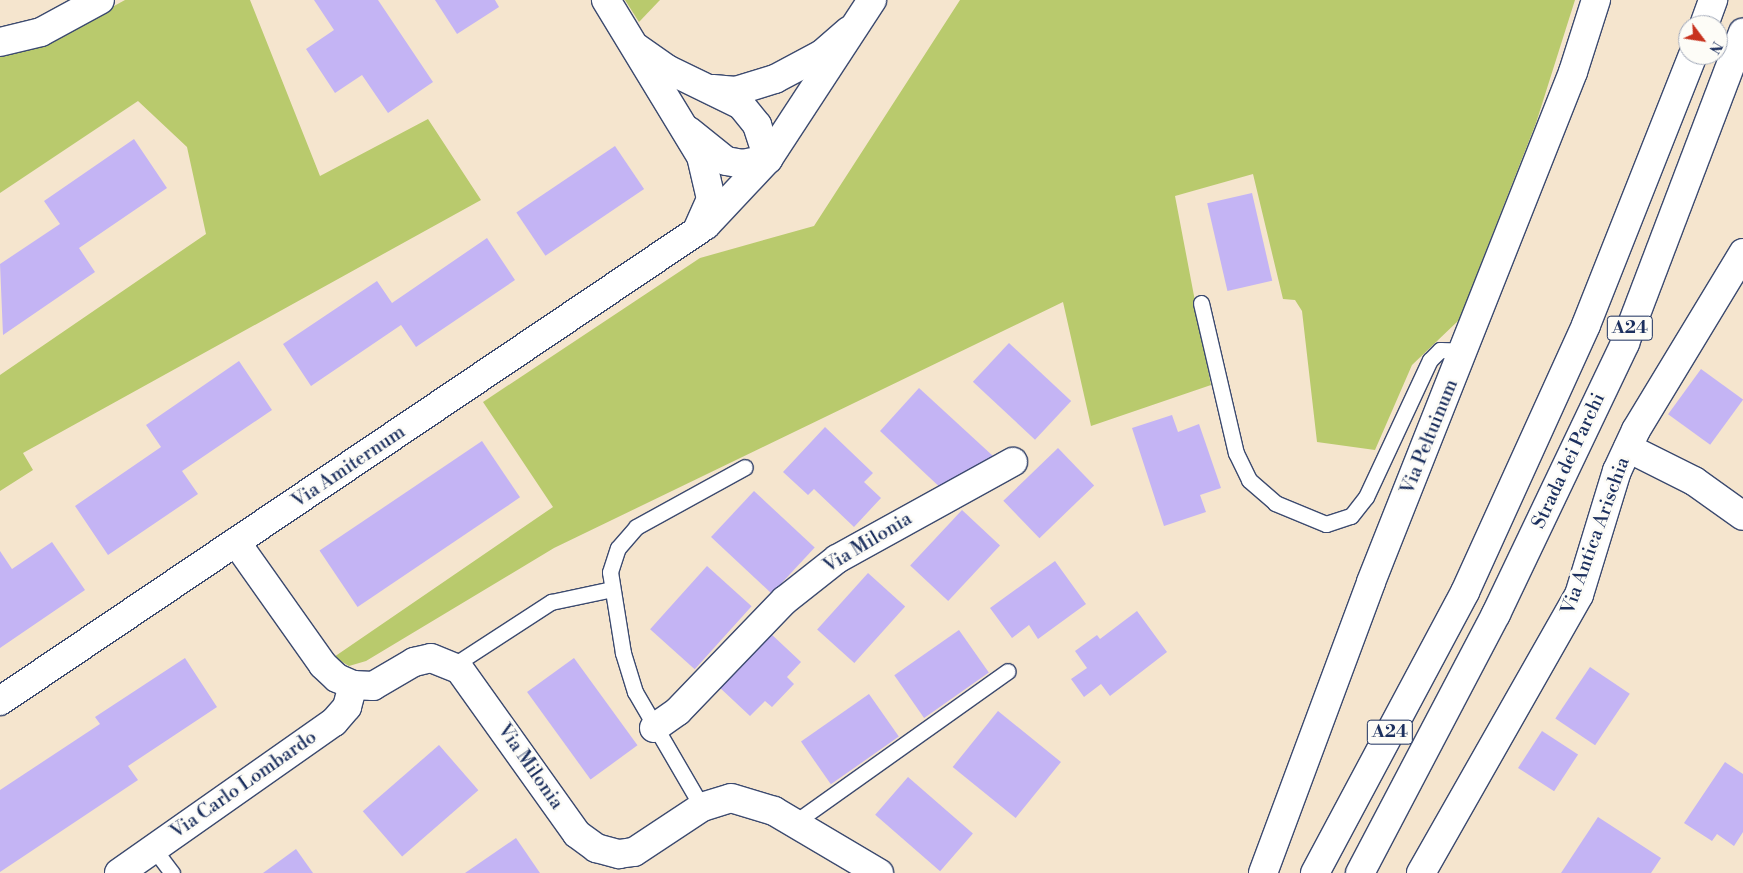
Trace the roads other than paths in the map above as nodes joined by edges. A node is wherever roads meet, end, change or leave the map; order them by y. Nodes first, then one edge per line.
1 (100, 0) edge
2 (606, 0) edge
3 (1596, 0) edge
4 (1713, 0) edge
5 (866, 10) edge
6 (1708, 15) edge
7 (1743, 33) edge
8 (0, 42) edge
9 (638, 48) junction
10 (1689, 65) edge
11 (712, 89) junction
12 (689, 131) junction
13 (768, 159) junction
14 (697, 231) junction
15 (1743, 252) edge
16 (1201, 304) dead end
17 (1464, 351) junction
18 (1628, 448) junction
19 (1012, 462) dead end
20 (744, 467) dead end
21 (1743, 516) edge
22 (236, 542) junction
23 (612, 589) junction
24 (454, 665) junction
25 (1008, 671) dead end
26 (353, 686) junction
27 (0, 701) edge
28 (654, 728) junction
29 (702, 806) junction
30 (794, 823) junction
31 (154, 849) junction
32 (625, 864) edge
33 (120, 873) edge
34 (172, 873) edge
35 (879, 873) edge
36 (1262, 873) edge
37 (1315, 873) edge
38 (1360, 873) edge
39 (1421, 873) edge

1 - 8 main road
2 - 9 main road, Via Amiternum
3 - 17 main road, Via Peltuinum
4 - 6 main road
5 - 11 main road
5 - 13 main road
7 - 38 main road, Strada dei Parchi / A24
9 - 11 main road, Via Amiternum
9 - 12 main road, Via Amiternum
10 - 37 main road, A24
11 - 13 main road, Via Amiternum
12 - 13 main road
12 - 14 main road, Via Amiternum
13 - 14 main road, Via Amiternum
14 - 22 main road, Via Amiternum
15 - 18 main road, Via Antica Arischia
16 - 17 lane
17 - 36 main road, Via Peltuinum
18 - 21 main road
18 - 39 main road, Via Antica Arischia
19 - 28 main road, Via Milonia
20 - 23 lane
22 - 26 main road
22 - 27 main road, Via Amiternum
23 - 24 lane
23 - 28 lane
24 - 26 main road
24 - 32 main road, Via Milonia
25 - 30 lane
26 - 31 main road, Via Carlo Lombardo
28 - 29 lane
29 - 30 main road, Via Milonia
29 - 32 main road, Via Milonia
30 - 35 main road, Via Milonia
31 - 33 main road, Via Carlo Lombardo
31 - 34 lane

